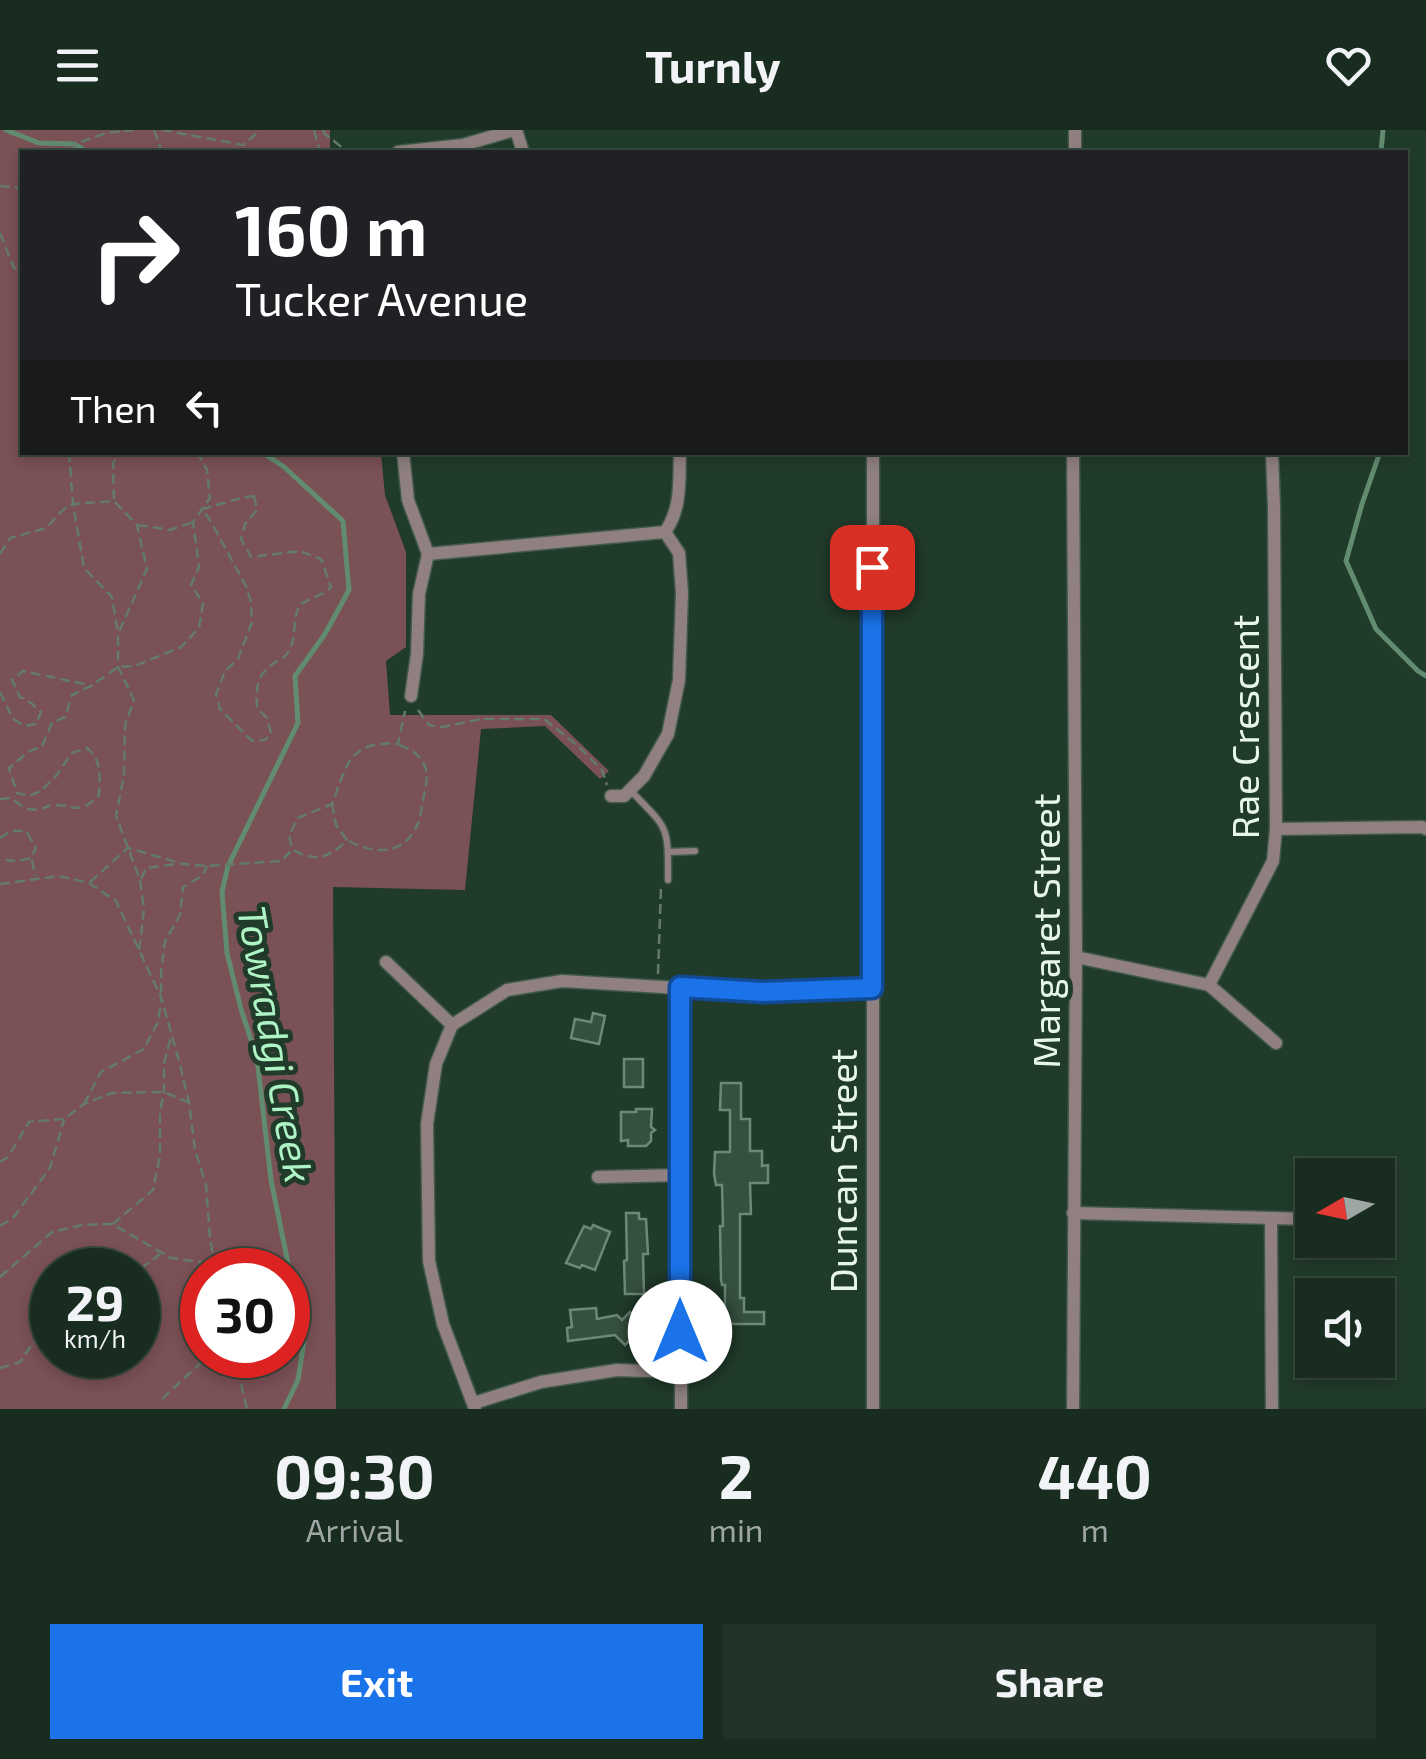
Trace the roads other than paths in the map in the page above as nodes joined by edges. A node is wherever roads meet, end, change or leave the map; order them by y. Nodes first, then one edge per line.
1 (515, 130) edge
2 (416, 150) edge
3 (404, 455) edge
4 (680, 455) edge
5 (873, 455) edge
6 (1074, 455) edge
7 (1272, 455) edge
8 (665, 532) junction
9 (428, 554) junction
10 (411, 696) road end
11 (630, 790) junction
12 (612, 796) road end
13 (1276, 828) junction
14 (1426, 830) edge
15 (695, 851) dead end
16 (668, 852) junction
17 (665, 880) road end
18 (1076, 957) junction
19 (386, 962) dead end
20 (1208, 985) junction
21 (680, 987) junction
22 (872, 988) junction
23 (452, 1024) junction
24 (1276, 1043) dead end
25 (681, 1175) junction
26 (598, 1177) dead end
27 (1073, 1213) junction
28 (1272, 1219) junction
29 (1295, 1219) edge
30 (680, 1372) junction
31 (474, 1406) edge
32 (680, 1409) edge
33 (874, 1409) edge
34 (1073, 1409) edge
35 (1272, 1409) edge

1 - 2 street
3 - 9 street
4 - 8 street
5 - 22 street, Duncan Street
6 - 18 street, Margaret Street
7 - 13 street, Rae Crescent
8 - 9 street
8 - 11 street
9 - 10 street
11 - 12 street
11 - 16 lane
13 - 14 street
13 - 20 street, Rae Crescent
15 - 16 lane
16 - 17 lane
18 - 20 street
18 - 27 street, Margaret Street
19 - 23 street
20 - 24 street
21 - 22 street
21 - 23 street
21 - 25 street
22 - 33 street, Duncan Street
23 - 31 street
25 - 26 street
25 - 30 street
27 - 28 street
27 - 34 street, Margaret Street
28 - 29 street
28 - 35 street
30 - 31 street
30 - 32 street

